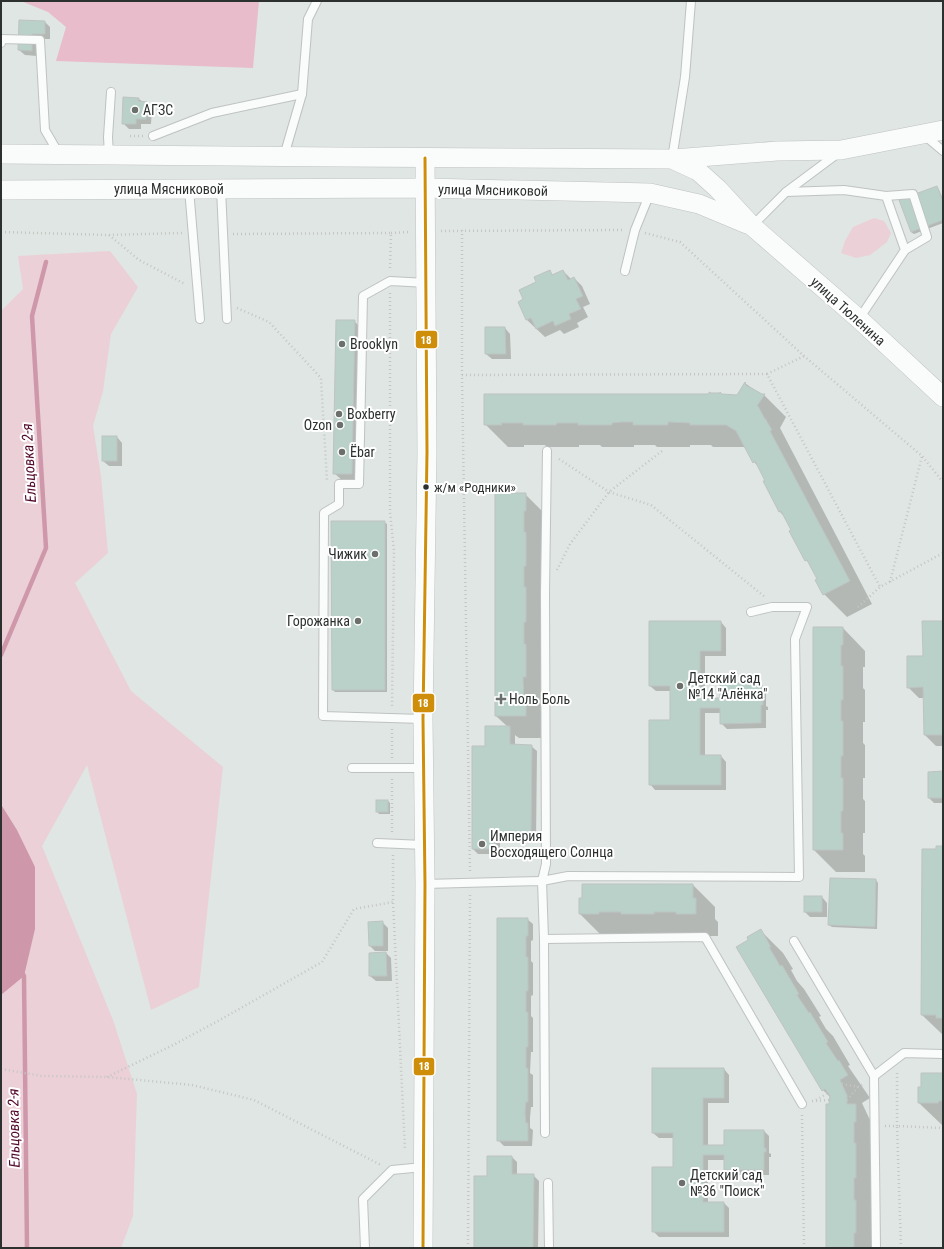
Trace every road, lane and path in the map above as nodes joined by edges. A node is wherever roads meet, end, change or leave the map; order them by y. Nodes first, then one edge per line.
1 (317, 1) edge
2 (691, 1) edge
3 (1, 43) edge
4 (111, 92) dead end
5 (302, 94) junction
6 (943, 130) edge
7 (923, 134) junction
8 (153, 136) dead end
9 (841, 150) junction
10 (943, 151) edge
11 (1, 154) edge
12 (59, 155) junction
13 (108, 155) junction
14 (284, 156) junction
15 (425, 158) junction
16 (672, 159) junction
17 (425, 188) junction
18 (189, 189) junction
19 (222, 189) junction
20 (1, 190) edge
21 (786, 192) junction
22 (650, 193) junction
23 (886, 196) junction
24 (752, 226) junction
25 (635, 230) junction
26 (1, 232) edge
27 (194, 233) junction
28 (222, 234) junction
29 (108, 235) junction
30 (905, 250) junction
31 (625, 271) dead end
32 (390, 281) junction
33 (427, 283) junction
34 (197, 290) junction
35 (227, 303) junction
36 (200, 319) dead end
37 (227, 319) dead end
38 (859, 319) junction
39 (804, 356) junction
40 (767, 374) junction
41 (462, 375) junction
42 (943, 397) edge
43 (547, 451) joint
44 (662, 451) dead end
45 (922, 456) junction
46 (943, 482) edge
47 (339, 484) junction
48 (609, 492) junction
49 (943, 554) edge
50 (890, 582) junction
51 (880, 587) junction
52 (546, 594) junction
53 (772, 607) junction
54 (858, 607) dead end
55 (751, 612) dead end
56 (391, 718) junction
57 (423, 719) junction
58 (352, 768) dead end
59 (392, 768) junction
60 (423, 768) junction
61 (377, 843) dead end
62 (392, 844) junction
63 (424, 844) junction
64 (542, 881) junction
65 (425, 884) junction
66 (470, 884) junction
67 (393, 902) junction
68 (544, 939) junction
69 (794, 940) dead end
70 (943, 1054) edge
71 (897, 1059) junction
72 (1, 1069) edge
73 (874, 1076) junction
74 (107, 1077) junction
75 (842, 1084) dead end
76 (859, 1087) junction
77 (828, 1093) dead end
78 (816, 1100) junction
79 (830, 1100) dead end
80 (847, 1100) dead end
81 (802, 1104) junction
82 (897, 1126) junction
83 (943, 1128) edge
84 (545, 1133) dead end
85 (414, 1168) junction
86 (392, 1170) junction
87 (548, 1183) dead end
88 (365, 1248) edge
89 (423, 1248) edge
90 (468, 1248) edge
91 (549, 1248) edge
92 (804, 1248) edge
93 (876, 1248) edge
94 (900, 1248) edge

1 - 5 lane
2 - 16 lane
3 - 12 lane
4 - 13 lane
5 - 8 lane
5 - 14 lane
6 - 7 street
7 - 9 street
7 - 10 lane
9 - 16 street
9 - 21 lane
11 - 12 street
12 - 13 street
13 - 14 street
14 - 15 street
15 - 16 street
15 - 17 street
16 - 24 street
17 - 19 street, улица Мясниковой
17 - 22 street, улица Мясниковой
17 - 33 street
18 - 19 street, улица Мясниковой
18 - 20 street, улица Мясниковой
18 - 27 lane
19 - 28 lane
21 - 23 lane
21 - 24 lane
22 - 24 street, улица Мясниковой
22 - 25 lane
23 - 30 lane
23 - 30 lane
24 - 38 street, улица Тюленина
25 - 31 lane
25 - 39 path
25 - 41 path
26 - 29 path
27 - 29 path
27 - 34 lane
28 - 32 path
28 - 35 lane
29 - 34 path
30 - 38 lane
32 - 33 lane
32 - 47 lane
32 - 56 path
33 - 57 street
34 - 36 lane
35 - 37 lane
35 - 47 path
38 - 42 street, улица Тюленина
39 - 40 path
39 - 45 path
40 - 41 path
40 - 51 path
41 - 66 path
43 - 48 path
43 - 52 lane
44 - 48 path
45 - 46 path
45 - 50 path
47 - 56 lane
48 - 52 path
48 - 53 path
49 - 50 path
50 - 51 path
51 - 54 path
52 - 64 lane
53 - 55 lane
53 - 64 lane
56 - 57 lane
56 - 59 path
57 - 60 street
58 - 59 lane
59 - 60 lane
59 - 62 path
60 - 63 street
61 - 62 lane
62 - 63 lane
62 - 67 path
63 - 65 street
64 - 66 lane
64 - 68 lane
65 - 66 lane
65 - 85 street
66 - 90 path
67 - 74 path
67 - 85 path
68 - 81 lane
68 - 84 lane
69 - 73 lane
70 - 71 lane
71 - 73 lane
71 - 82 path
72 - 74 path
73 - 76 path
73 - 93 lane
74 - 86 path
75 - 76 path
76 - 80 path
77 - 78 path
78 - 79 path
78 - 81 path
81 - 92 path
82 - 83 path
82 - 94 path
85 - 86 lane
85 - 89 street
86 - 88 lane
87 - 91 lane

